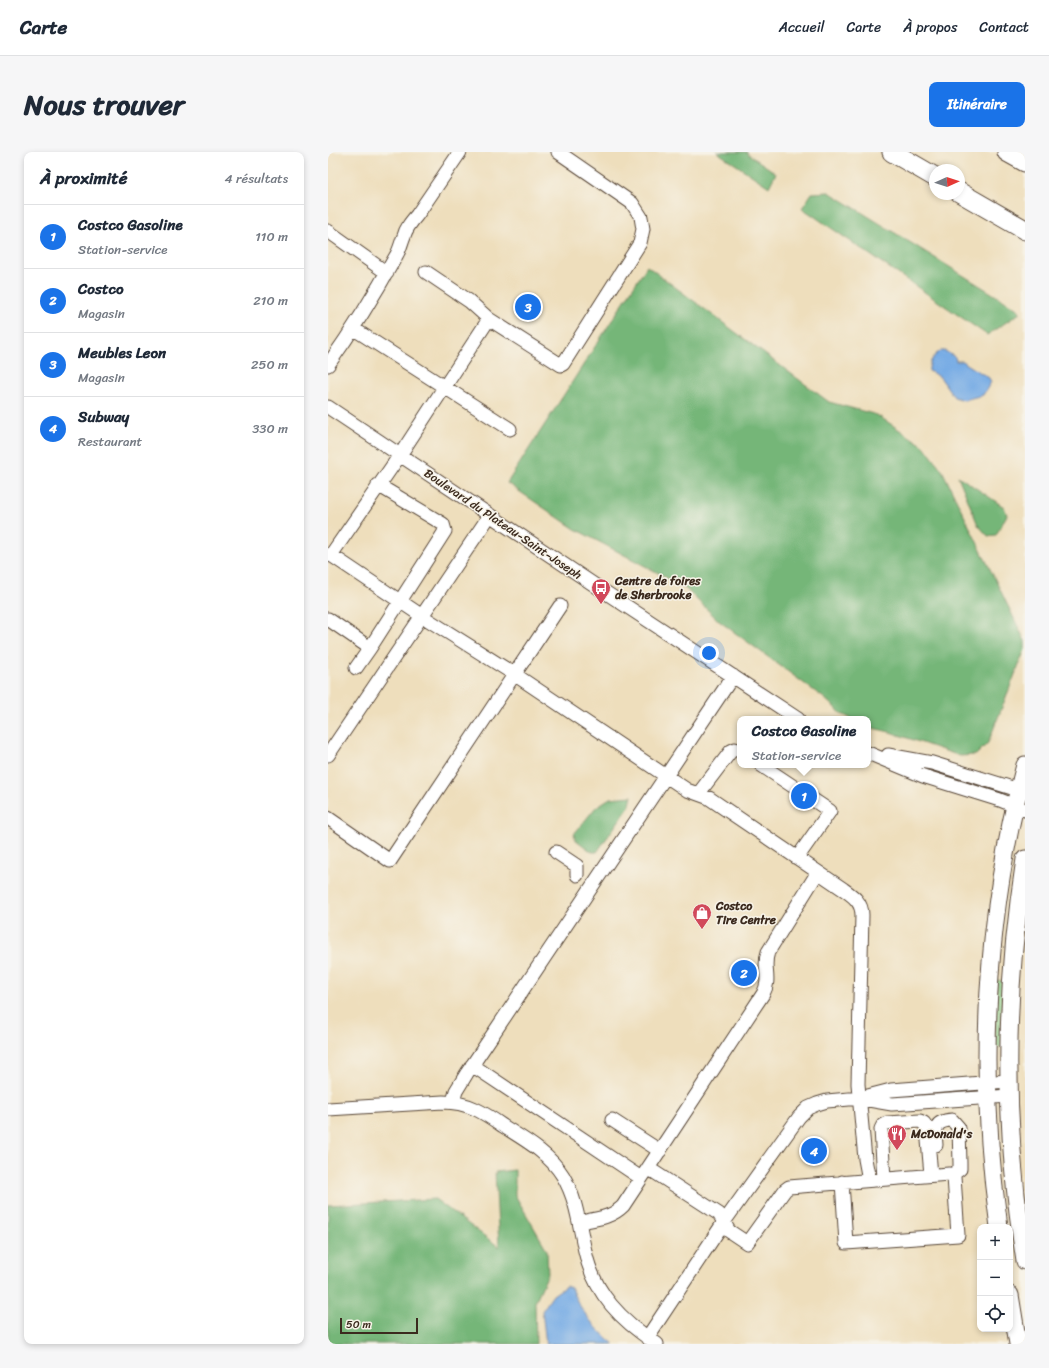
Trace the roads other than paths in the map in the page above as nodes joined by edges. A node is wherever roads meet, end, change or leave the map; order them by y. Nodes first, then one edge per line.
1 (460, 152) edge
2 (558, 152) edge
3 (892, 152) edge
4 (1007, 152) edge
5 (1025, 162) edge
6 (929, 174) edge
7 (965, 195) edge
8 (1025, 230) edge
9 (328, 231) edge
10 (426, 272) dead end
11 (387, 273) junction
12 (489, 319) junction
13 (354, 329) junction
14 (328, 365) edge
15 (444, 387) junction
16 (328, 407) edge
17 (510, 429) dead end
18 (400, 455) junction
19 (378, 485) junction
20 (490, 515) junction
21 (329, 557) edge
22 (399, 601) junction
23 (560, 606) dead end
24 (422, 616) junction
25 (328, 620) edge
26 (370, 648) junction
27 (356, 668) dead end
28 (514, 674) junction
29 (733, 676) junction
30 (793, 716) edge
31 (737, 750) edge
32 (871, 753) edge
33 (328, 755) edge
34 (1025, 765) edge
35 (766, 768) edge
36 (666, 776) junction
37 (699, 793) junction
38 (1021, 799) edge
39 (328, 818) edge
40 (556, 852) dead end
41 (797, 858) junction
42 (1025, 859) edge
43 (818, 872) junction
44 (576, 875) dead end
45 (472, 1065) junction
46 (1008, 1089) junction
47 (988, 1090) junction
48 (860, 1098) junction
49 (454, 1102) junction
50 (328, 1109) edge
51 (612, 1120) dead end
52 (660, 1151) junction
53 (645, 1173) junction
54 (952, 1174) junction
55 (934, 1175) junction
56 (884, 1179) junction
57 (869, 1180) junction
58 (842, 1182) junction
59 (580, 1222) junction
60 (724, 1222) junction
61 (999, 1224) edge
62 (1025, 1261) edge
63 (1010, 1296) edge
64 (652, 1341) edge
65 (1018, 1344) edge

1 - 11 street
2 - 12 street
3 - 6 highway
4 - 5 highway
7 - 8 highway
9 - 11 street
10 - 12 street
11 - 13 street
12 - 15 street
13 - 14 street
13 - 15 street
15 - 17 street
15 - 18 street
16 - 18 street, Boulevard du Plateau-Saint-Joseph
18 - 19 street
18 - 20 street, Boulevard du Plateau-Saint-Joseph
19 - 21 street
19 - 22 street
20 - 24 street
20 - 29 street, Boulevard du Plateau-Saint-Joseph
21 - 22 street
22 - 24 street
22 - 26 street
23 - 28 street
24 - 28 street
24 - 33 street
25 - 26 street
26 - 27 street
28 - 36 street
28 - 39 street
29 - 30 street, Boulevard du Plateau-Saint-Joseph
29 - 36 street
31 - 37 street
32 - 38 street
34 - 38 main road
35 - 41 street
36 - 37 street
36 - 45 street
37 - 41 street
38 - 47 main road
40 - 44 street
41 - 43 street
42 - 46 main road
43 - 48 street
43 - 52 street
45 - 49 street
45 - 53 street
46 - 47 street
46 - 62 main road
47 - 48 street
47 - 61 main road
48 - 57 street
48 - 60 street
49 - 50 street
49 - 59 street
51 - 52 street
52 - 53 street
53 - 59 street
53 - 60 street
54 - 55 street
54 - 55 street
54 - 58 street
55 - 56 street
55 - 56 street
56 - 57 street
57 - 58 street
58 - 60 street
59 - 64 street
60 - 64 street
63 - 65 main road

